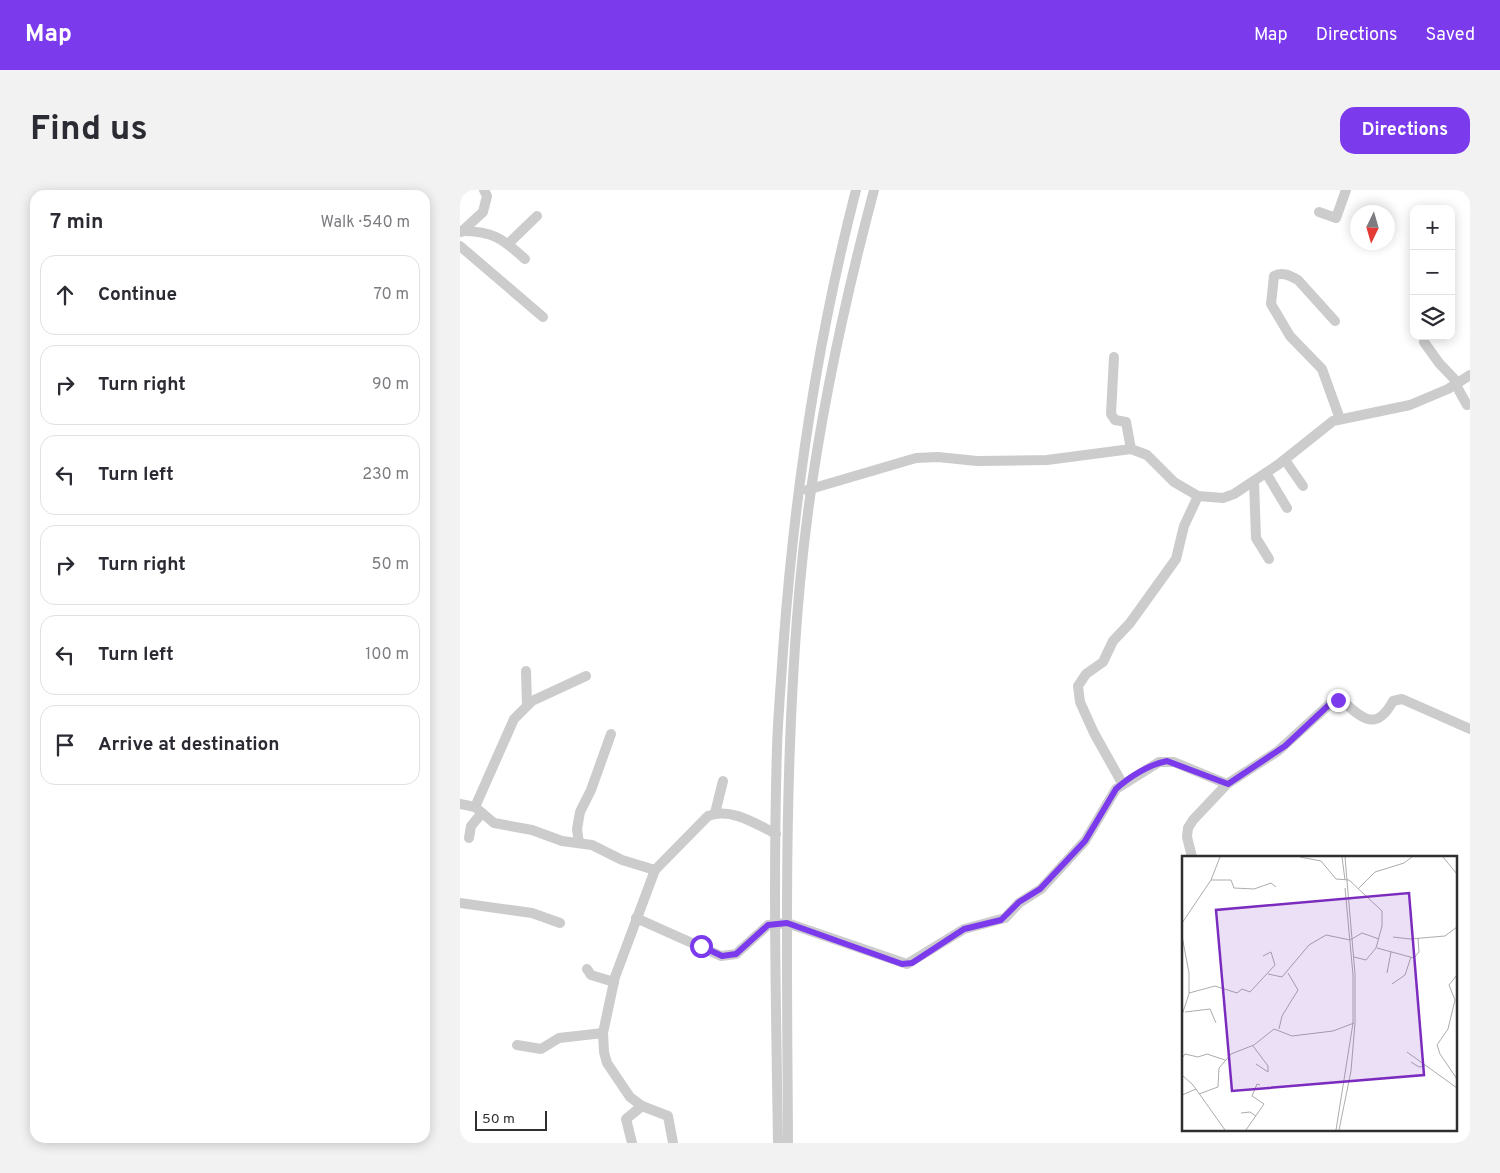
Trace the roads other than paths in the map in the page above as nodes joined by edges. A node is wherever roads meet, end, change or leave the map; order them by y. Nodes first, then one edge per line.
1 (484, 190) edge
2 (856, 190) edge
3 (874, 190) edge
4 (1346, 190) edge
5 (1319, 212) dead end
6 (537, 216) dead end
7 (461, 232) edge
8 (508, 244) junction
9 (460, 246) edge
10 (526, 259) dead end
11 (543, 317) dead end
12 (1335, 321) dead end
13 (1424, 342) dead end
14 (1114, 357) dead end
15 (1470, 375) edge
16 (1457, 384) junction
17 (1467, 405) dead end
18 (1340, 419) junction
19 (1130, 449) junction
20 (1286, 460) junction
21 (1266, 473) junction
22 (1254, 481) junction
23 (1303, 486) dead end
24 (811, 489) junction
25 (797, 491) junction
26 (1198, 496) junction
27 (1287, 508) dead end
28 (1268, 559) dead end
29 (526, 671) dead end
30 (586, 676) dead end
31 (527, 705) junction
32 (1470, 729) edge
33 (611, 734) dead end
34 (724, 781) dead end
35 (1122, 784) junction
36 (1228, 784) junction
37 (460, 804) edge
38 (478, 810) junction
39 (715, 813) junction
40 (776, 834) junction
41 (469, 838) dead end
42 (579, 843) junction
43 (1192, 856) edge
44 (655, 870) junction
45 (460, 903) edge
46 (636, 918) junction
47 (560, 923) dead end
48 (787, 923) junction
49 (775, 924) junction
50 (587, 969) dead end
51 (614, 982) junction
52 (604, 1033) junction
53 (517, 1045) dead end
54 (642, 1106) junction
55 (632, 1143) edge
56 (673, 1143) edge
57 (778, 1143) edge
58 (788, 1143) edge

1 - 7 street
2 - 25 street
3 - 24 street
4 - 5 street
6 - 8 street
7 - 8 street
8 - 10 street
9 - 11 street
12 - 18 street
13 - 16 street
14 - 19 street
15 - 16 street
16 - 17 street
16 - 18 street
18 - 20 street
19 - 24 street
19 - 26 street
20 - 21 street
20 - 23 street
21 - 22 street
21 - 27 street
22 - 26 street
22 - 28 street
24 - 25 street
24 - 48 street
25 - 40 street
26 - 35 street
29 - 31 street
30 - 31 street
31 - 38 street
32 - 36 street
33 - 42 street
34 - 39 street
35 - 36 street
35 - 48 street
36 - 43 street
37 - 38 street
38 - 41 street
38 - 42 street
39 - 40 street
39 - 44 street
40 - 49 street
42 - 44 street
44 - 46 street
45 - 47 street
46 - 49 street
46 - 51 street
48 - 49 street
48 - 58 street
49 - 57 street
50 - 51 street
51 - 52 street
52 - 53 street
52 - 54 street
54 - 55 street
54 - 56 street

